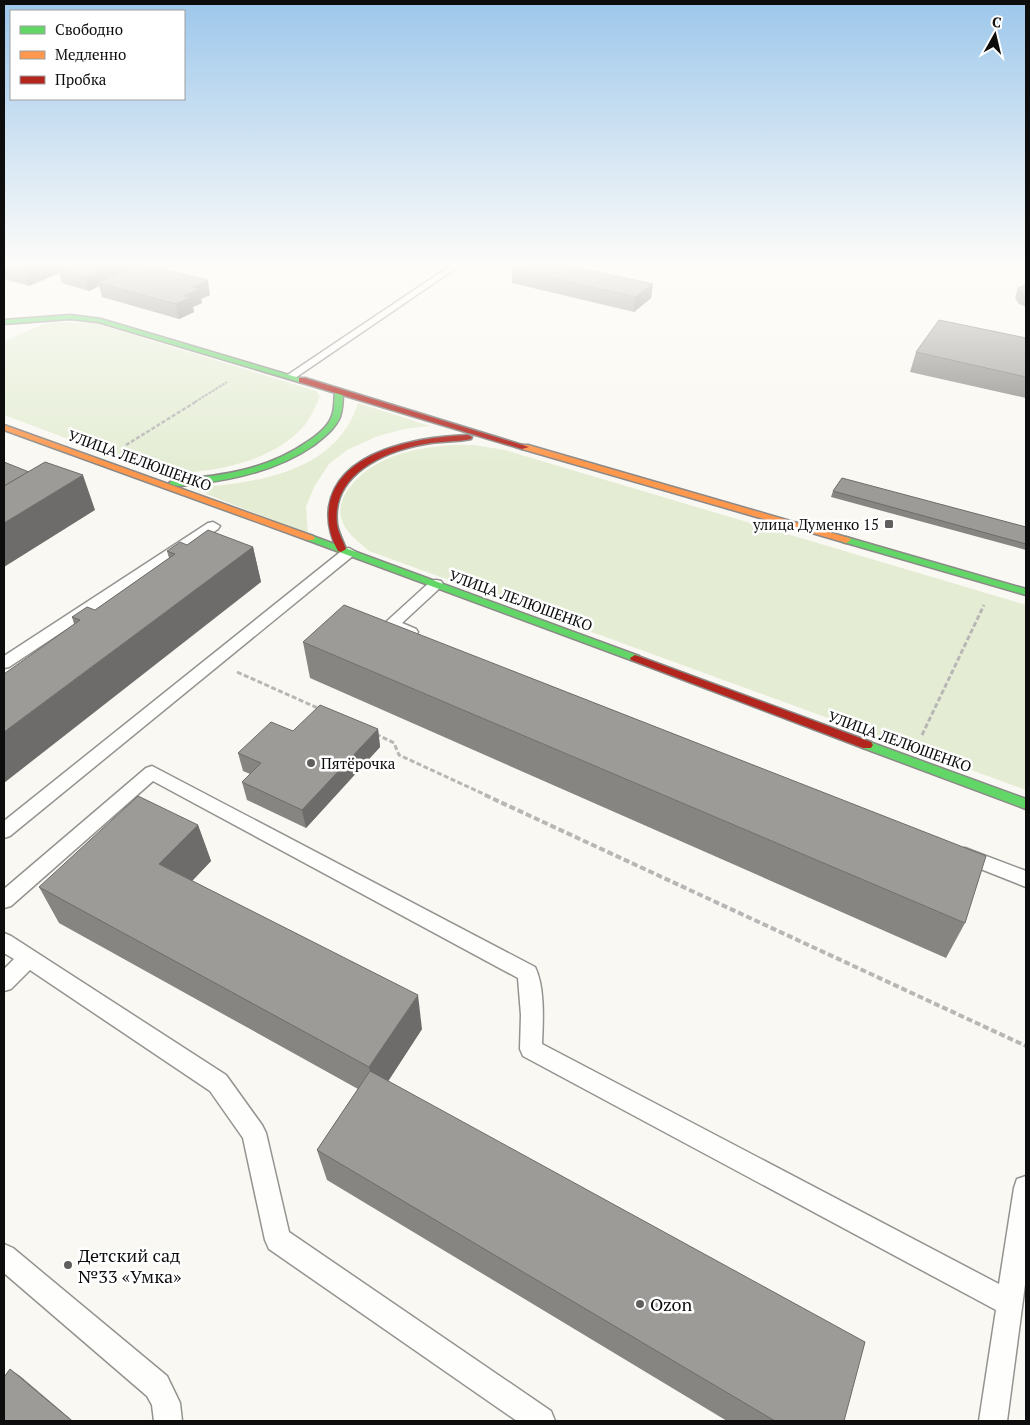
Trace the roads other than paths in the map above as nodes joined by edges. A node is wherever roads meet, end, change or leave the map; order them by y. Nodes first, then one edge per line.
1 (135, 330) edge
2 (359, 330) edge
3 (292, 376) junction
4 (339, 390) junction
5 (4, 427) edge
6 (495, 438) junction
7 (164, 484) junction
8 (213, 526) dead end
9 (345, 551) junction
10 (436, 584) junction
11 (1026, 592) edge
12 (429, 639) edge
13 (4, 663) edge
14 (1026, 804) edge
15 (4, 830) edge
16 (953, 850) edge
17 (1026, 879) edge
18 (4, 900) edge
19 (4, 942) edge
20 (28, 959) junction
21 (4, 982) edge
22 (1026, 1188) edge
23 (4, 1256) edge
24 (1008, 1303) junction
25 (168, 1421) edge
26 (542, 1421) edge
27 (992, 1421) edge

1 - 3 street
2 - 3 lane
3 - 4 street
4 - 6 street
4 - 7 street
5 - 7 street, УЛИЦА ЛЕЛЮШЕНКО
6 - 9 street
6 - 11 street
7 - 9 street, УЛИЦА ЛЕЛЮШЕНКО
8 - 13 lane
9 - 10 street, УЛИЦА ЛЕЛЮШЕНКО
9 - 15 lane
10 - 12 lane
10 - 14 street, УЛИЦА ЛЕЛЮШЕНКО
16 - 17 lane
18 - 24 lane
19 - 20 lane
20 - 21 lane
20 - 26 lane
22 - 24 lane
23 - 25 lane
24 - 27 lane

